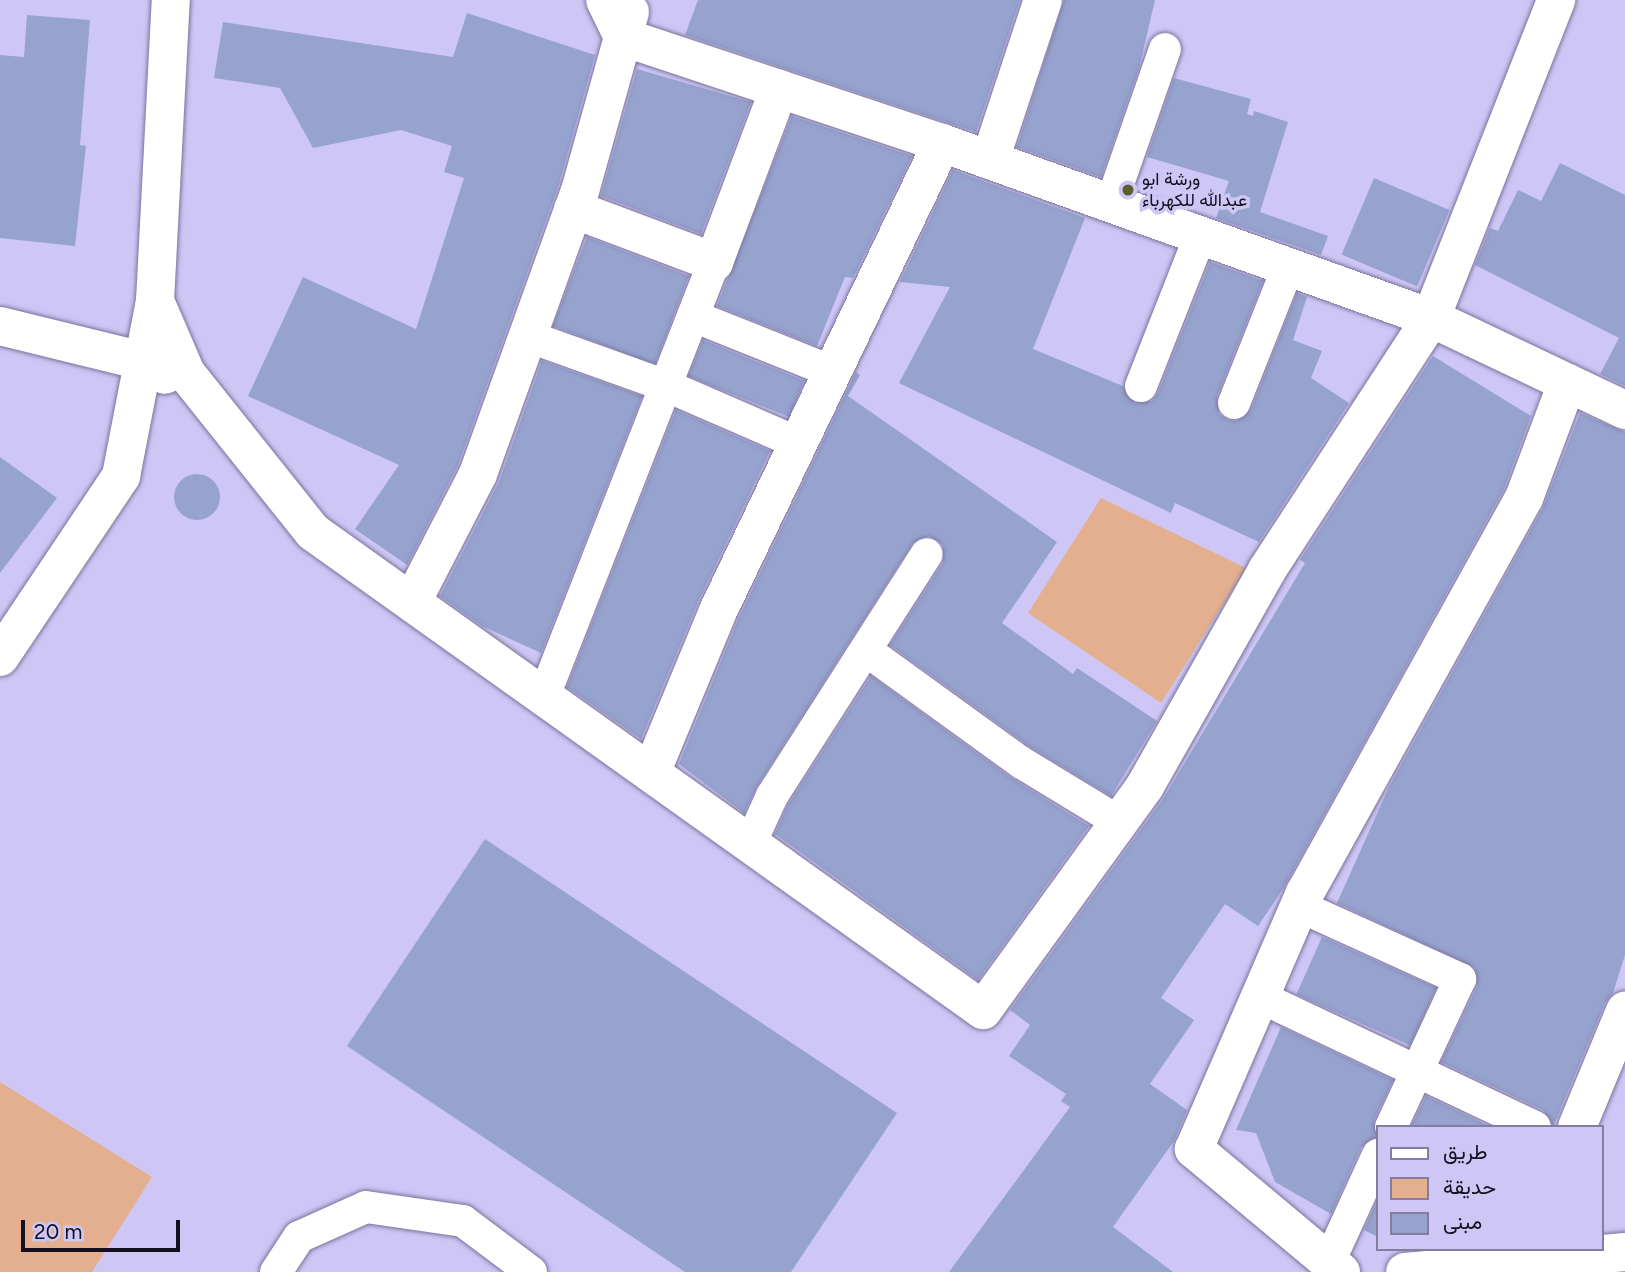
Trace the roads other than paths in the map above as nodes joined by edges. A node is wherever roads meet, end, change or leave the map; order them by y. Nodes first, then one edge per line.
1 (171, 0) edge
2 (605, 0) edge
3 (634, 0) edge
4 (1042, 0) edge
5 (1556, 0) edge
6 (623, 37) junction
7 (1165, 49) dead end
8 (779, 89) junction
9 (942, 143) junction
10 (990, 160) junction
11 (1111, 204) junction
12 (573, 209) junction
13 (1200, 236) junction
14 (713, 262) junction
15 (1288, 267) junction
16 (155, 300) junction
17 (693, 316) junction
18 (1431, 318) junction
19 (0, 326) edge
20 (527, 337) junction
21 (143, 361) junction
22 (833, 372) junction
23 (1567, 383) junction
24 (667, 386) junction
25 (1141, 386) dead end
26 (1234, 403) dead end
27 (211, 404) junction
28 (1625, 410) edge
29 (798, 443) junction
30 (927, 554) dead end
31 (412, 603) junction
32 (867, 651) junction
33 (0, 657) edge
34 (544, 696) junction
35 (651, 773) junction
36 (1119, 822) junction
37 (750, 844) junction
38 (1299, 906) junction
39 (1260, 997) junction
40 (1625, 1011) edge
41 (1417, 1071) junction
42 (1392, 1125) edge
43 (1531, 1125) edge
44 (1578, 1125) edge
45 (1376, 1160) edge
46 (1625, 1252) edge
47 (1542, 1254) edge
48 (1335, 1267) edge
49 (276, 1272) edge
50 (531, 1272) edge
51 (1405, 1272) edge

1 - 16 street
2 - 6 street
3 - 6 street
4 - 10 street
5 - 18 street
6 - 8 street
6 - 12 street
7 - 11 lane
8 - 9 street
8 - 14 street
9 - 10 street
9 - 22 street
10 - 11 street
11 - 13 street
12 - 14 street
12 - 20 street
13 - 15 street
13 - 25 lane
14 - 17 lane
15 - 18 street
15 - 26 lane
16 - 21 street
16 - 27 street
17 - 22 lane
17 - 24 lane
18 - 23 street
18 - 36 street
19 - 21 street
20 - 24 lane
20 - 31 street
21 - 27 street
21 - 33 street
22 - 29 street
23 - 28 street
23 - 38 street
24 - 29 lane
24 - 34 lane
27 - 31 street
29 - 35 street
30 - 32 lane
31 - 34 street
32 - 36 lane
32 - 37 lane
34 - 35 street
35 - 37 street
36 - 37 street
38 - 39 street
38 - 41 lane
39 - 41 lane
39 - 48 street
40 - 44 street
41 - 42 lane
41 - 43 lane
45 - 48 lane
46 - 47 street
47 - 51 street
49 - 50 lane

